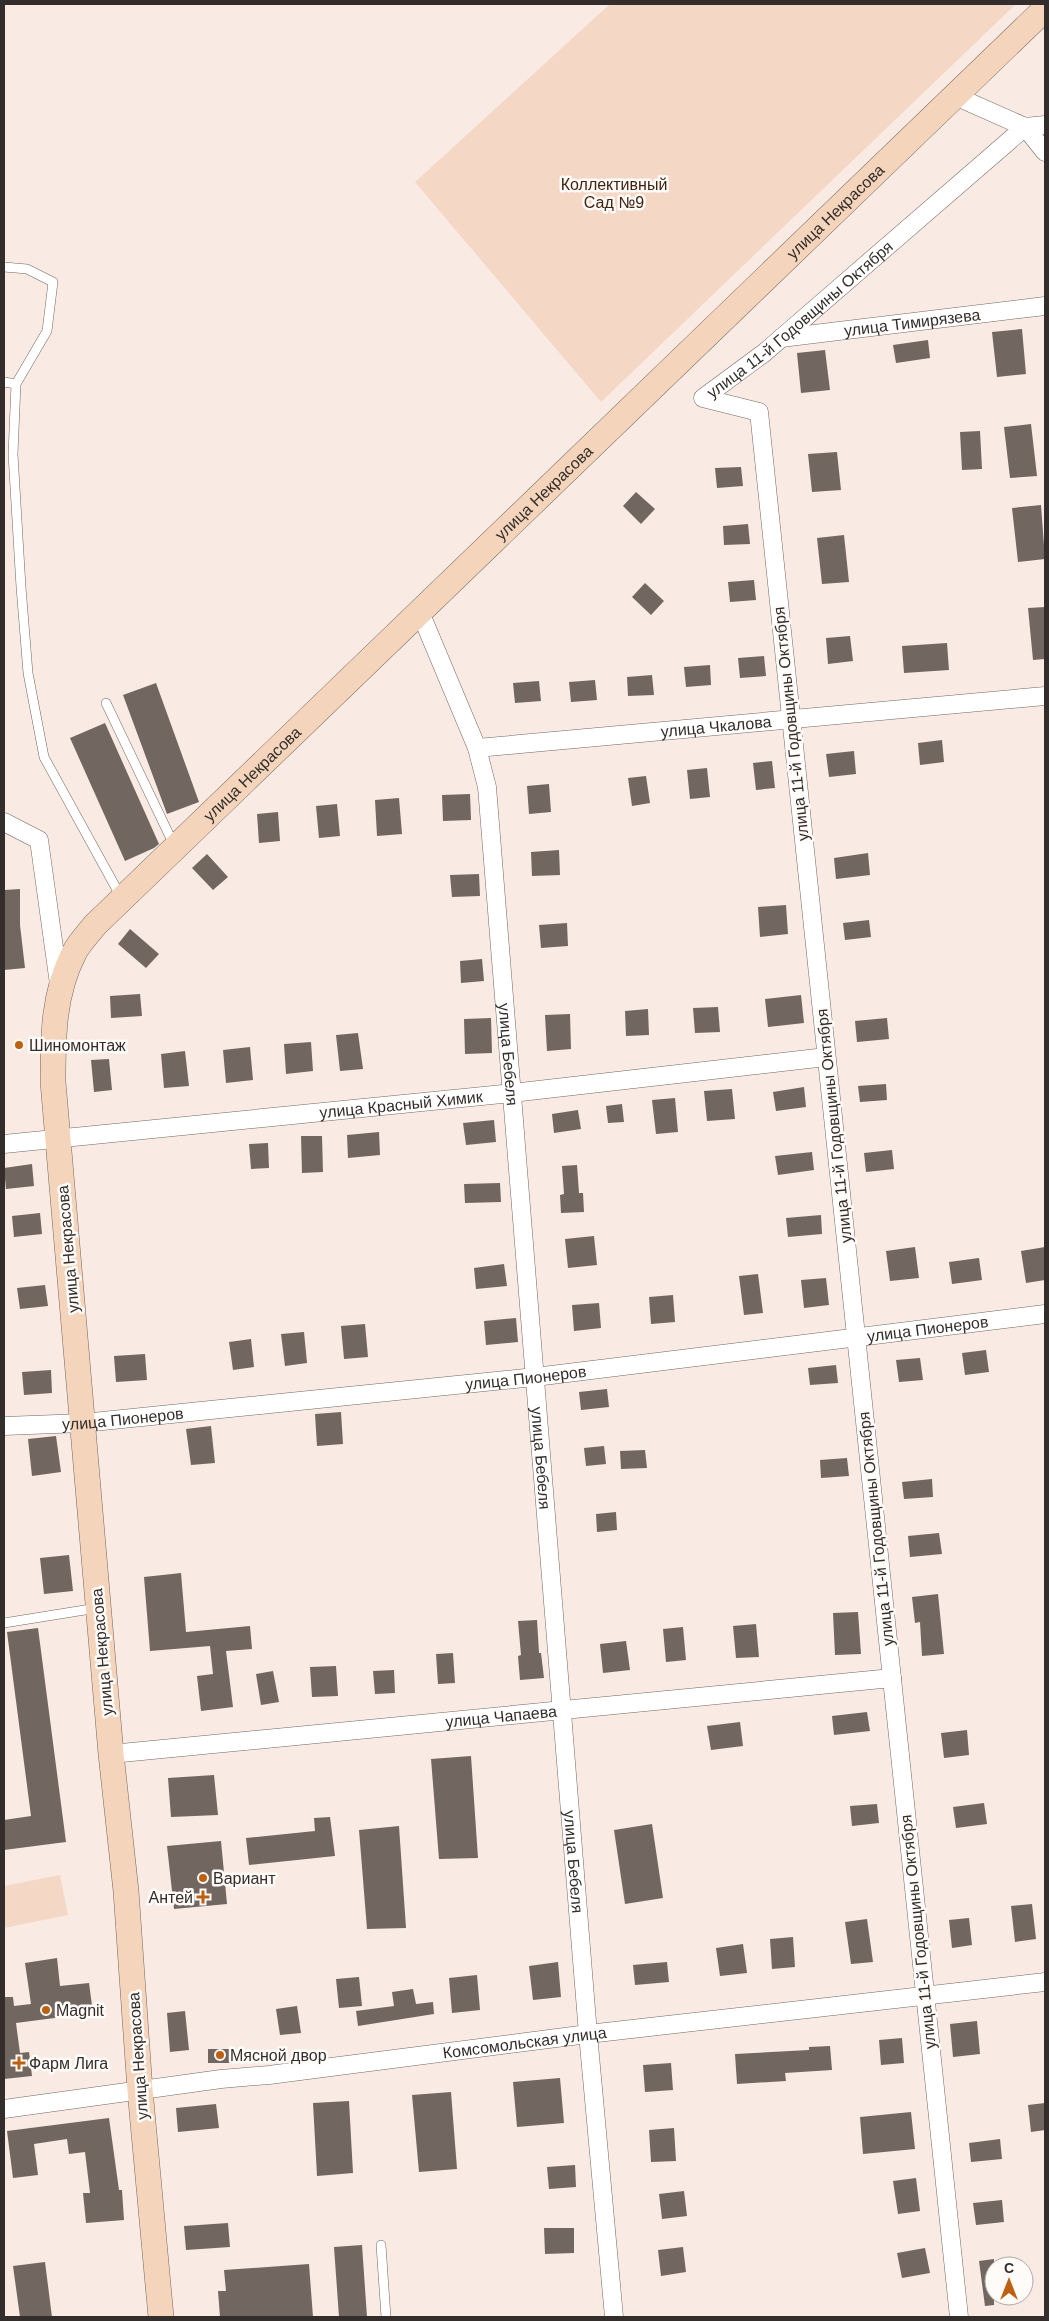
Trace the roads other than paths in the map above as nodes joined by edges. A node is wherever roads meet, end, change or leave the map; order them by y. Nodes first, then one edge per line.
1 (1045, 10) edge
2 (955, 96) junction
3 (1045, 124) edge
4 (1025, 127) junction
5 (1045, 152) edge
6 (4, 267) edge
7 (1045, 306) edge
8 (781, 338) junction
9 (4, 382) edge
10 (16, 384) junction
11 (420, 612) junction
12 (1045, 696) edge
13 (106, 703) dead end
14 (791, 718) junction
15 (477, 748) junction
16 (4, 822) edge
17 (175, 848) junction
18 (122, 899) junction
19 (60, 987) junction
20 (826, 1057) junction
21 (512, 1093) junction
22 (58, 1139) junction
23 (4, 1144) edge
24 (1045, 1314) edge
25 (856, 1338) junction
26 (535, 1377) junction
27 (83, 1423) junction
28 (4, 1426) edge
29 (98, 1608) junction
30 (4, 1623) edge
31 (892, 1678) junction
32 (562, 1710) junction
33 (111, 1754) junction
34 (1045, 1982) edge
35 (925, 1996) junction
36 (588, 2034) junction
37 (140, 2090) junction
38 (4, 2108) edge
39 (381, 2245) dead end
40 (161, 2317) edge
41 (386, 2317) edge
42 (614, 2317) edge
43 (959, 2317) edge

1 - 2 street, улица Некрасова
2 - 4 street
2 - 11 street, улица Некрасова
3 - 4 street
4 - 5 street
4 - 8 street, улица 11-й Годовщины Октября
6 - 10 lane
7 - 8 street, улица Тимирязева
8 - 14 street, улица 11-й Годовщины Октября
9 - 10 lane
10 - 18 lane
11 - 15 street, улица Бебеля
11 - 17 street, улица Некрасова
12 - 14 street, улица Чкалова
13 - 17 lane
14 - 15 street, улица Чкалова
14 - 20 street, улица 11-й Годовщины Октября
15 - 21 street, улица Бебеля
16 - 19 street, улица Некрасова
17 - 18 street, улица Некрасова
18 - 19 street, улица Некрасова
19 - 22 street, улица Некрасова
20 - 21 street, улица Красный Химик
20 - 25 street, улица 11-й Годовщины Октября
21 - 22 street, улица Красный Химик
21 - 26 street, улица Бебеля
22 - 23 street, улица Красный Химик
22 - 27 street, улица Некрасова
24 - 25 street, улица Пионеров
25 - 26 street, улица Пионеров
25 - 31 street, улица 11-й Годовщины Октября
26 - 27 street, улица Пионеров
26 - 32 street, улица Бебеля
27 - 28 street, улица Пионеров
27 - 29 street, улица Некрасова
29 - 30 lane
29 - 33 street, улица Некрасова
31 - 32 street, улица Чапаева
31 - 35 street, улица 11-й Годовщины Октября
32 - 33 street, улица Чапаева
32 - 36 street, улица Бебеля
33 - 37 street, улица Некрасова
34 - 35 street, Комсомольская улица
35 - 36 street, Комсомольская улица
35 - 43 street, улица 11-й Годовщины Октября
36 - 37 street, Комсомольская улица
36 - 42 street, улица Бебеля
37 - 38 street, Комсомольская улица
37 - 40 street, улица Некрасова
39 - 41 lane

